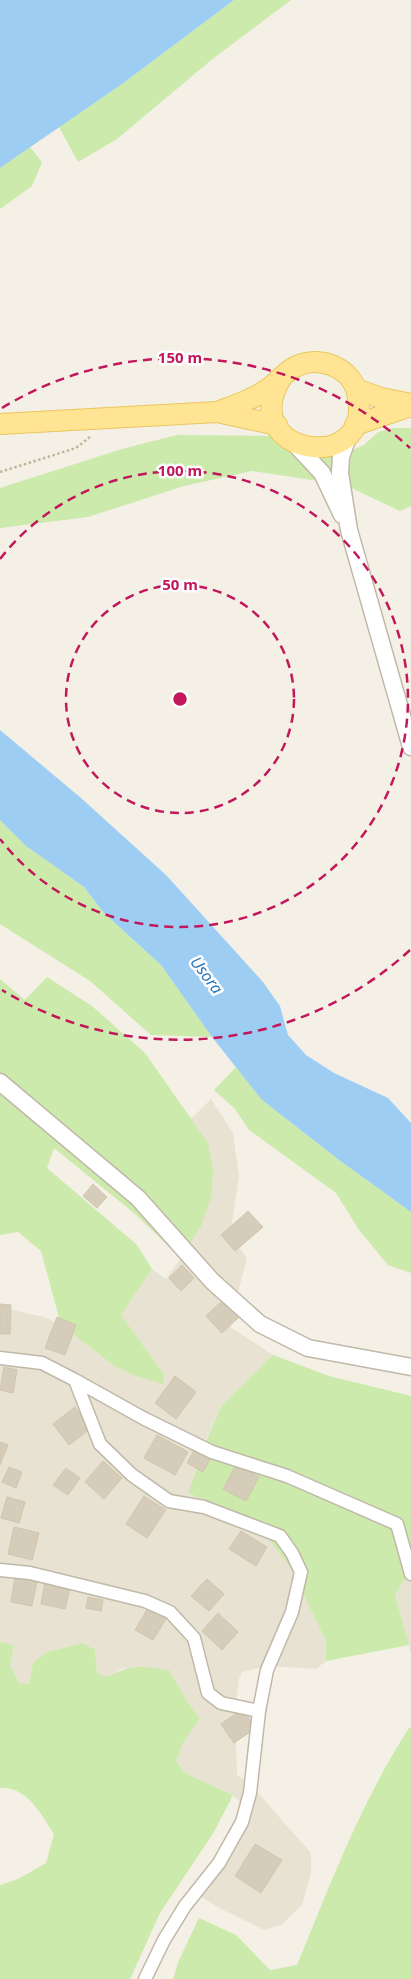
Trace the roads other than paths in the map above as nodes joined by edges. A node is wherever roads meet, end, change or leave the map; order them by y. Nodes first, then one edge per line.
1 (282, 377) junction
2 (356, 389) junction
3 (411, 405) edge
4 (217, 412) junction
5 (0, 424) edge
6 (277, 425) junction
7 (352, 429) junction
8 (295, 444) junction
9 (349, 530) junction
10 (411, 746) edge
11 (0, 1082) edge
12 (0, 1358) edge
13 (411, 1367) edge
14 (75, 1380) junction
15 (0, 1570) edge
16 (411, 1574) edge
17 (259, 1711) junction
18 (145, 1979) edge

1 - 2 main road
1 - 4 main road
1 - 6 main road
2 - 3 main road
2 - 7 main road
3 - 7 main road
4 - 5 main road
4 - 6 main road
6 - 8 main road
7 - 8 main road
7 - 9 street
8 - 9 street
9 - 10 street
11 - 13 street
12 - 14 street
14 - 16 street
14 - 17 street
15 - 17 street
17 - 18 street

